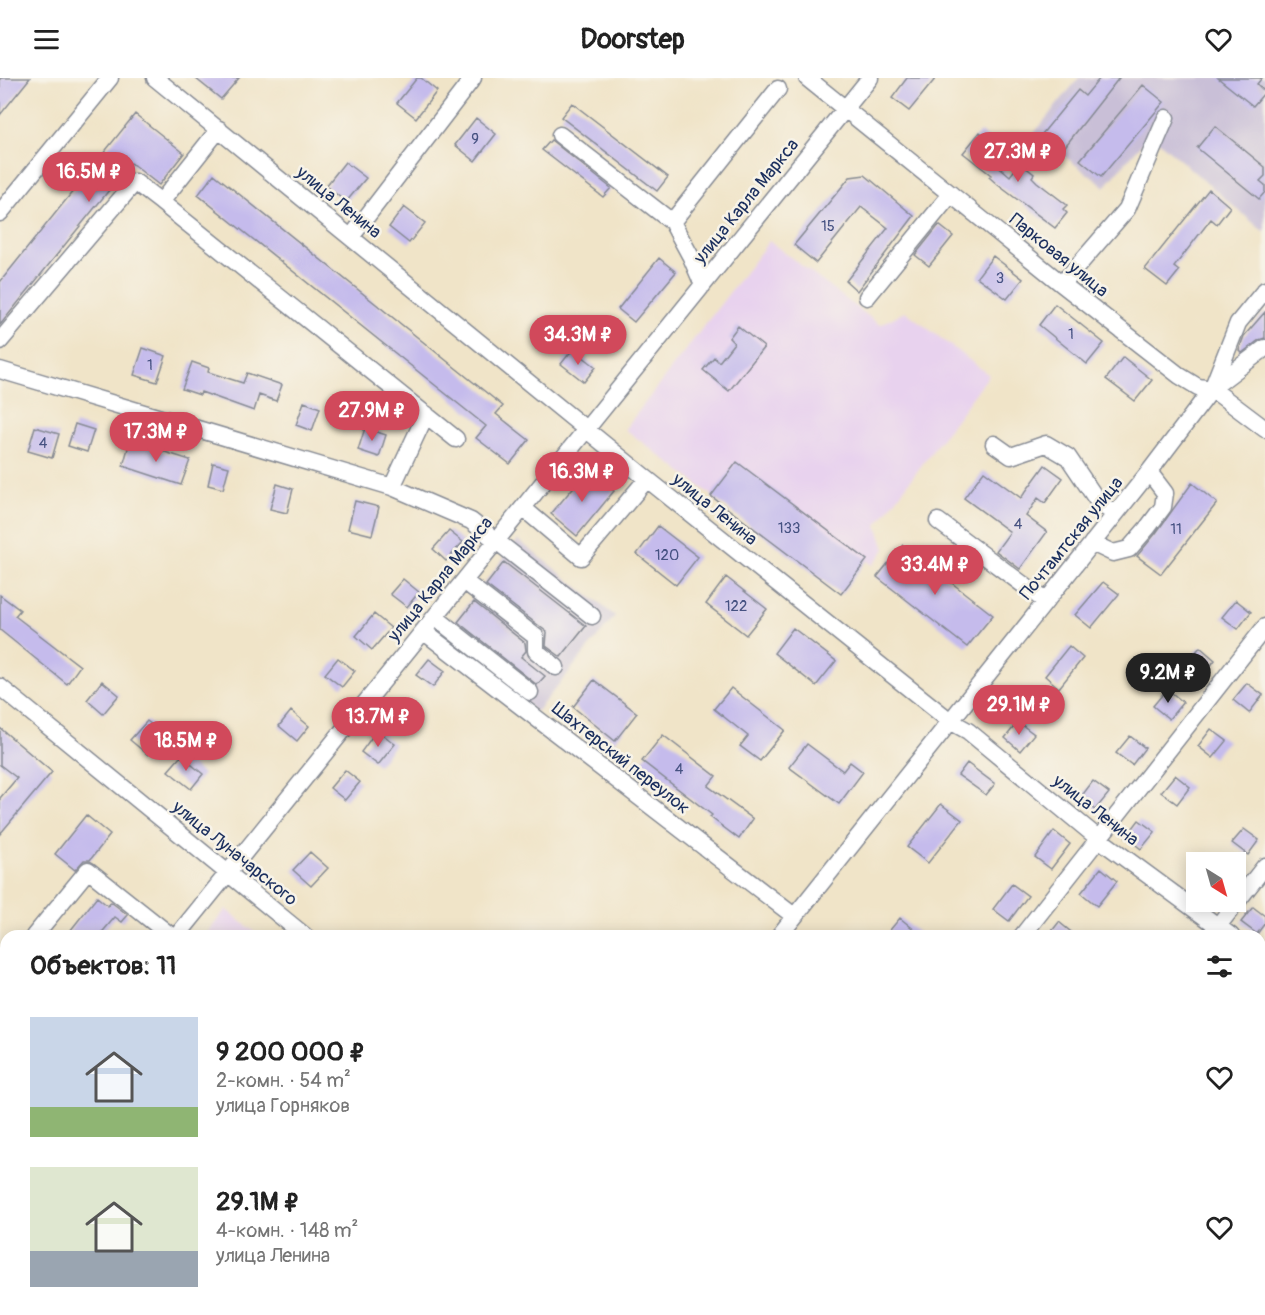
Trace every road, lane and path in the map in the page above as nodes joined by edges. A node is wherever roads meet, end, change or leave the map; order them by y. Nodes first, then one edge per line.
1 (110, 78) edge
2 (155, 78) edge
3 (473, 78) edge
4 (807, 78) edge
5 (870, 78) edge
6 (778, 89) dead end
7 (846, 109) junction
8 (1166, 118) dead end
9 (219, 129) junction
10 (560, 135) dead end
11 (951, 194) junction
12 (161, 202) junction
13 (0, 213) edge
14 (672, 222) junction
15 (351, 237) junction
16 (1062, 284) junction
17 (703, 285) junction
18 (1265, 290) edge
19 (867, 297) dead end
20 (0, 341) edge
21 (1265, 348) edge
22 (0, 370) edge
23 (1212, 389) junction
24 (426, 414) junction
25 (1265, 429) edge
26 (586, 430) junction
27 (456, 439) dead end
28 (994, 444) dead end
29 (1149, 472) junction
30 (647, 479) junction
31 (392, 487) junction
32 (523, 508) junction
33 (1115, 514) junction
34 (938, 521) dead end
35 (496, 541) junction
36 (1092, 543) junction
37 (464, 581) junction
38 (1045, 601) junction
39 (592, 616) dead end
40 (435, 617) junction
41 (1265, 627) edge
42 (423, 631) junction
43 (556, 667) dead end
44 (0, 687) edge
45 (530, 692) dead end
46 (950, 721) junction
47 (1099, 839) junction
48 (1265, 866) edge
49 (228, 873) junction
50 (794, 916) junction
51 (38, 930) edge
52 (163, 930) edge
53 (182, 930) edge
54 (298, 930) edge
55 (784, 930) edge
56 (1027, 930) edge
57 (1216, 930) edge
58 (1222, 930) edge

1 - 13 street
2 - 9 street, улица Ленина
3 - 15 street
4 - 7 street, Парковая улица
5 - 7 street, улица Карла Маркса
6 - 14 street
7 - 11 street, Парковая улица
7 - 17 street, улица Карла Маркса
8 - 16 street
9 - 12 street
9 - 15 street, улица Ленина
10 - 14 street
11 - 16 street, Парковая улица
11 - 19 street
12 - 20 street
12 - 24 street
14 - 17 street
15 - 26 street, улица Ленина
16 - 23 street, Парковая улица
17 - 26 street, улица Карла Маркса
18 - 23 street
21 - 23 street
22 - 31 street
23 - 25 street, Парковая улица
23 - 29 street, Почтамтская улица
24 - 27 street
24 - 31 street
26 - 30 street, улица Ленина
26 - 32 street, улица Карла Маркса
28 - 33 street
29 - 33 street, Почтамтская улица
29 - 36 street
30 - 32 street
30 - 46 street, улица Ленина
31 - 35 street
32 - 35 street, улица Карла Маркса
33 - 36 street, Почтамтская улица
34 - 38 street
35 - 37 street, улица Карла Маркса
35 - 39 street
36 - 38 street, Почтамтская улица
37 - 40 street, улица Карла Маркса
37 - 43 street
38 - 46 street, Почтамтская улица
40 - 42 street, улица Карла Маркса
40 - 45 street
41 - 47 street
42 - 49 street, улица Карла Маркса
42 - 50 street, Шахтерский переулок
44 - 49 street, улица Луначарского
46 - 47 street, улица Ленина
46 - 50 street, Почтамтская улица
47 - 56 street
47 - 57 street, улица Ленина
48 - 58 street
49 - 53 street, улица Карла Маркса
49 - 54 street, улица Луначарского
50 - 55 street, Почтамтская улица
51 - 52 street

